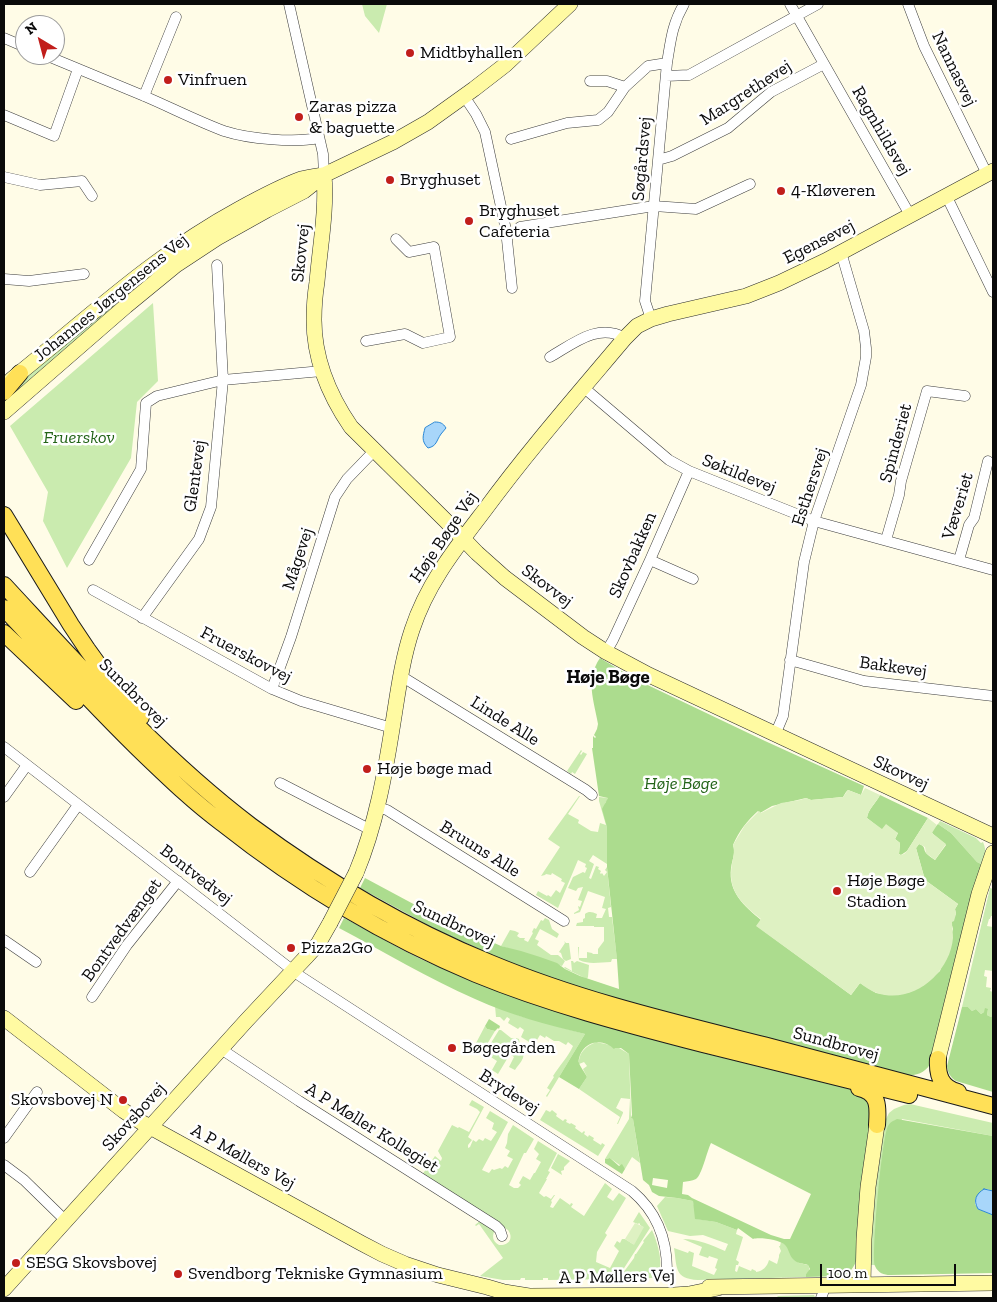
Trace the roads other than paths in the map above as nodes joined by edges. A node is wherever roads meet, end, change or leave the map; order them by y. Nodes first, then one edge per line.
1 (289, 4) edge
2 (570, 4) edge
3 (684, 4) edge
4 (790, 4) edge
5 (818, 4) edge
6 (908, 4) edge
7 (797, 15) junction
8 (176, 17) dead end
9 (667, 63) junction
10 (65, 64) edge
11 (824, 64) junction
12 (78, 69) junction
13 (666, 76) junction
14 (590, 81) dead end
15 (625, 87) junction
16 (144, 96) junction
17 (464, 96) junction
18 (4, 115) edge
19 (319, 138) junction
20 (511, 139) dead end
21 (658, 160) junction
22 (990, 172) edge
23 (324, 175) junction
24 (4, 177) edge
25 (750, 184) dead end
26 (946, 195) junction
27 (92, 196) dead end
28 (654, 206) junction
29 (910, 215) junction
30 (520, 227) dead end
31 (396, 239) dead end
32 (841, 252) junction
33 (217, 265) dead end
34 (84, 274) dead end
35 (4, 279) edge
36 (512, 288) dead end
37 (993, 292) edge
38 (651, 319) junction
39 (625, 338) junction
40 (366, 341) dead end
41 (550, 357) dead end
42 (322, 371) junction
43 (20, 373) junction
44 (223, 380) junction
45 (4, 386) edge
46 (583, 387) junction
47 (4, 392) edge
48 (965, 396) dead end
49 (4, 412) edge
50 (374, 450) junction
51 (988, 461) dead end
52 (688, 471) junction
53 (4, 515) edge
54 (814, 521) junction
55 (462, 538) junction
56 (886, 540) junction
57 (90, 560) dead end
58 (650, 560) junction
59 (959, 560) junction
60 (993, 570) edge
61 (693, 579) dead end
62 (4, 585) edge
63 (93, 590) dead end
64 (4, 608) edge
65 (142, 618) junction
66 (4, 633) edge
67 (606, 652) junction
68 (790, 660) junction
69 (400, 676) junction
70 (272, 689) junction
71 (993, 696) edge
72 (392, 728) junction
73 (775, 735) junction
74 (4, 748) edge
75 (27, 765) junction
76 (280, 783) dead end
77 (592, 795) dead end
78 (4, 798) edge
79 (78, 805) junction
80 (377, 806) junction
81 (221, 823) junction
82 (371, 830) junction
83 (993, 836) edge
84 (993, 853) edge
85 (30, 872) dead end
86 (330, 880) junction
87 (178, 881) junction
88 (564, 921) dead end
89 (4, 940) edge
90 (36, 962) dead end
91 (294, 971) junction
92 (92, 997) dead end
93 (4, 1018) edge
94 (221, 1049) junction
95 (938, 1060) junction
96 (779, 1063) junction
97 (876, 1074) junction
98 (37, 1092) dead end
99 (901, 1093) junction
100 (993, 1102) edge
101 (993, 1106) edge
102 (993, 1116) edge
103 (877, 1125) junction
104 (150, 1127) junction
105 (4, 1138) edge
106 (4, 1165) edge
107 (66, 1221) junction
108 (502, 1236) dead end
109 (667, 1270) dead end
110 (993, 1283) edge
111 (863, 1285) junction
112 (4, 1289) edge
113 (822, 1292) edge

1 - 19 street
2 - 17 street, Johannes Jørgensens Vej
3 - 9 street, Søgårdsvej
4 - 7 street, Ragnhildsvej
5 - 7 street
6 - 22 street, Nannasvej
7 - 11 street, Ragnhildsvej
7 - 13 street
8 - 16 street
9 - 13 street, Søgårdsvej
9 - 15 street
10 - 12 street
11 - 21 street, Margrethevej
11 - 29 street, Ragnhildsvej
12 - 16 street
12 - 18 street
13 - 21 street, Søgårdsvej
14 - 15 street
15 - 20 street
16 - 19 street
17 - 23 street, Johannes Jørgensens Vej
17 - 36 street
19 - 23 street
21 - 28 street, Søgårdsvej
22 - 26 street, Egensevej
23 - 42 street, Skovvej
23 - 43 street, Johannes Jørgensens Vej
23 - 49 street, Johannes Jørgensens Vej
24 - 27 street
25 - 28 street
26 - 29 street, Egensevej
26 - 37 street
28 - 30 street
28 - 38 street, Søgårdsvej
29 - 32 street, Egensevej
31 - 40 street
32 - 38 street, Egensevej
32 - 54 street, Esthersvej
33 - 44 street, Glentevej
34 - 35 street
38 - 39 street, Høje Bøge Vej
39 - 41 street
39 - 46 street, Høje Bøge Vej
42 - 44 street
42 - 50 street, Skovvej
43 - 45 street, Johannes Jørgensens Vej
43 - 47 main road
44 - 57 street
44 - 65 street, Glentevej
46 - 52 street, Søkildevej
46 - 55 street, Høje Bøge Vej
48 - 56 street, Spinderiet
50 - 55 street, Skovvej
50 - 70 street, Mågevej
51 - 59 street, Væveriet
52 - 54 street, Søkildevej
52 - 58 street, Skovbakken
53 - 86 main road
54 - 56 street, Søkildevej
54 - 68 street, Esthersvej
55 - 67 street, Skovvej
55 - 69 street, Høje Bøge Vej
56 - 59 street, Søkildevej
58 - 61 street
58 - 67 street, Skovbakken
59 - 60 street, Søkildevej
62 - 86 main road, Sundbrovej
63 - 65 street, Fruerskovvej
64 - 81 main road, Sundbrovej
65 - 70 street, Fruerskovvej
66 - 81 main road
67 - 73 street, Skovvej
68 - 71 street, Bakkevej
68 - 73 street, Esthersvej
69 - 72 street, Høje Bøge Vej
69 - 77 street, Linde Alle
70 - 72 street, Fruerskovvej
72 - 80 street, Høje Bøge Vej
73 - 83 street, Skovvej
74 - 75 street, Bontvedvej
75 - 78 street
75 - 79 street, Bontvedvej
76 - 82 street
79 - 85 street
79 - 87 street, Bontvedvej
80 - 82 street, Høje Bøge Vej
80 - 88 street, Bruuns Alle
81 - 96 main road, Sundbrovej
82 - 91 street, Høje Bøge Vej, bridge
84 - 95 street
86 - 97 main road, Sundbrovej
87 - 91 street, Bontvedvej
87 - 92 street, Bontvedvænget
89 - 90 street
91 - 94 street, Skovsbovej
91 - 109 street, Brydevej
93 - 104 street, A P Møllers Vej
94 - 104 street, Skovsbovej
94 - 108 street, A P Møller Kollegiet
95 - 97 main road
95 - 100 main road
96 - 99 main road, Sundbrovej
96 - 103 main road
97 - 101 main road, Sundbrovej
98 - 105 street
99 - 102 main road, Sundbrovej
99 - 103 main road
103 - 111 street
104 - 107 street, Skovsbovej
104 - 113 street, A P Møllers Vej
106 - 107 street
107 - 112 street, Skovsbovej
110 - 111 street, A P Møllers Vej
111 - 113 street, A P Møllers Vej

